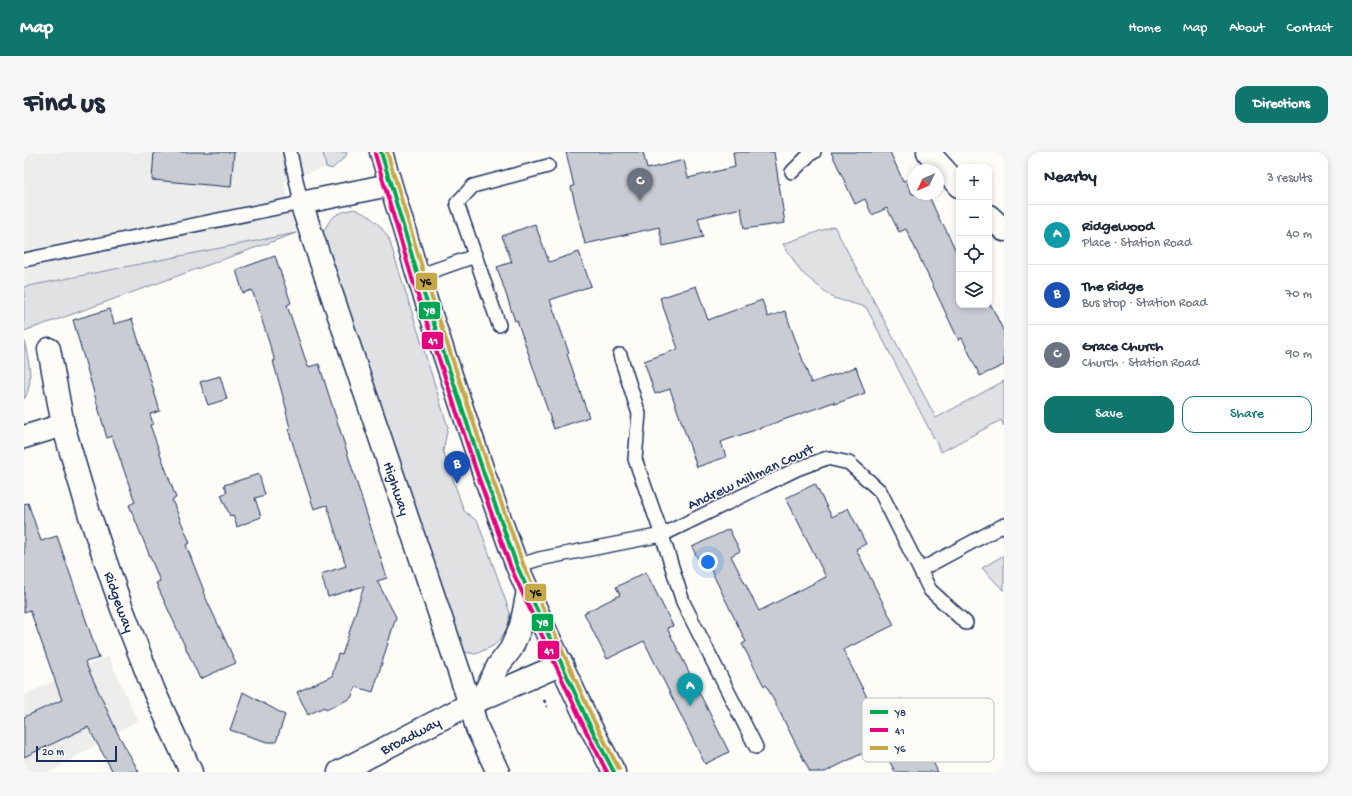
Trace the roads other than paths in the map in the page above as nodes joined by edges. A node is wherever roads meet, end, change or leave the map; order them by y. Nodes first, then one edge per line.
1 (290, 152) edge
2 (380, 152) edge
3 (814, 152) edge
4 (928, 152) edge
5 (548, 166) dead end
6 (792, 172) dead end
7 (956, 183) edge
8 (389, 185) junction
9 (301, 204) junction
10 (992, 219) edge
11 (1004, 230) edge
12 (475, 256) junction
13 (24, 260) edge
14 (418, 276) junction
15 (499, 325) dead end
16 (49, 349) dead end
17 (620, 355) dead end
18 (63, 425) junction
19 (24, 437) edge
20 (1004, 524) edge
21 (662, 535) junction
22 (517, 566) junction
23 (920, 570) junction
24 (528, 591) junction
25 (966, 623) dead end
26 (562, 664) junction
27 (475, 701) junction
28 (756, 746) dead end
29 (192, 772) edge
30 (339, 772) edge
31 (498, 772) edge
32 (614, 772) edge

1 - 9 lane
2 - 8 street
3 - 6 lane
4 - 7 street
5 - 12 lane
8 - 9 street
8 - 14 street
9 - 13 lane
9 - 27 street, Highway
10 - 11 street
12 - 14 lane
12 - 15 lane
14 - 22 street
16 - 18 street, Ridgeway
17 - 21 lane
18 - 19 street
18 - 29 street, Ridgeway
20 - 23 lane
21 - 22 lane, Andrew Millman Court
21 - 23 lane, Andrew Millman Court
21 - 28 lane
22 - 24 street
23 - 25 lane, Andrew Millman Court
24 - 26 street
24 - 27 street
26 - 27 street, Broadway
26 - 32 street
27 - 30 street, Broadway
27 - 31 street, Highway

